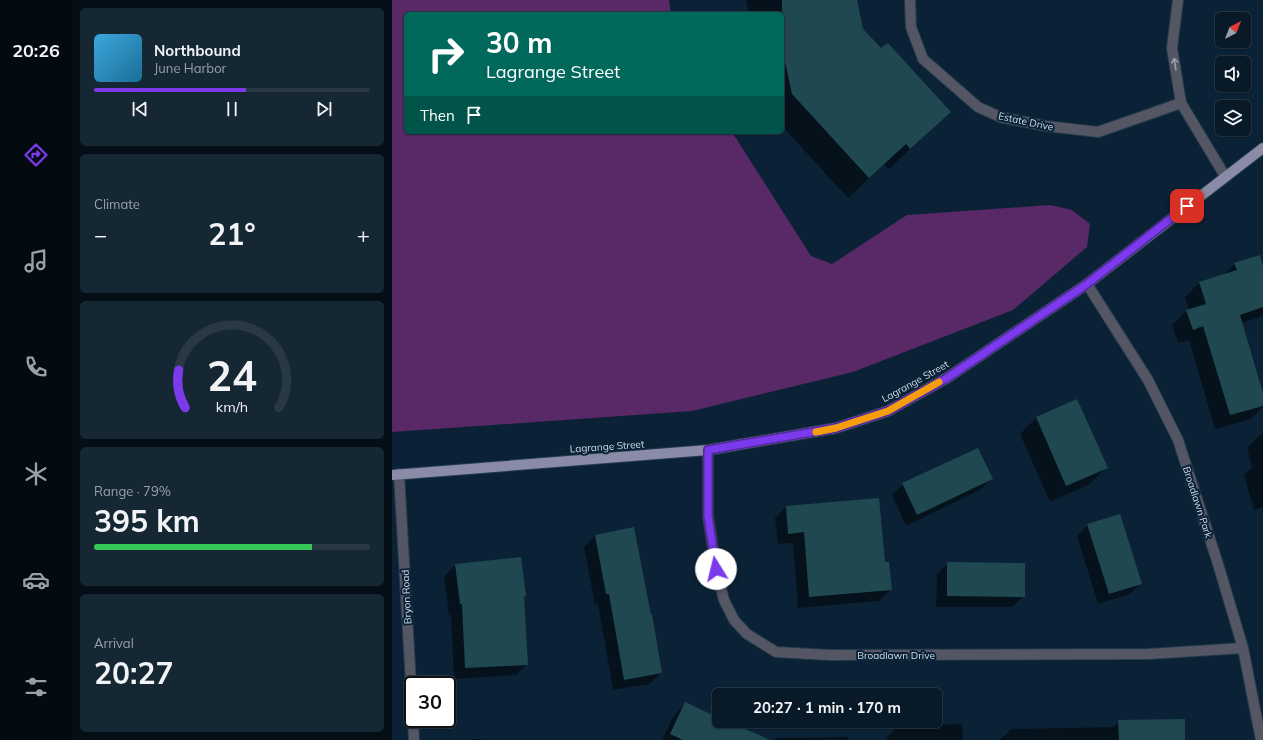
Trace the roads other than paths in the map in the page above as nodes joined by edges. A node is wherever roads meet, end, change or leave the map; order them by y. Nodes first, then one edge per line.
1 (910, 0) edge
2 (1178, 0) edge
3 (1181, 102) junction
4 (1263, 148) edge
5 (1225, 176) junction
6 (1087, 284) junction
7 (708, 450) junction
8 (396, 475) edge
9 (1243, 648) junction
10 (410, 676) edge
11 (413, 728) edge
12 (414, 740) edge
13 (1261, 740) edge

1 - 3 street, Estate Drive
3 -> 2 street
3 - 5 street
4 - 5 main road, Lagrange Street
5 - 6 main road, Lagrange Street
6 - 7 main road, Lagrange Street
6 - 9 street, Broadlawn Park
7 - 8 main road, Lagrange Street
7 - 9 street, Broadlawn Drive
8 - 10 street, Bryon Road
9 - 13 street, Broadlawn Park
11 - 12 street, Bryon Road

